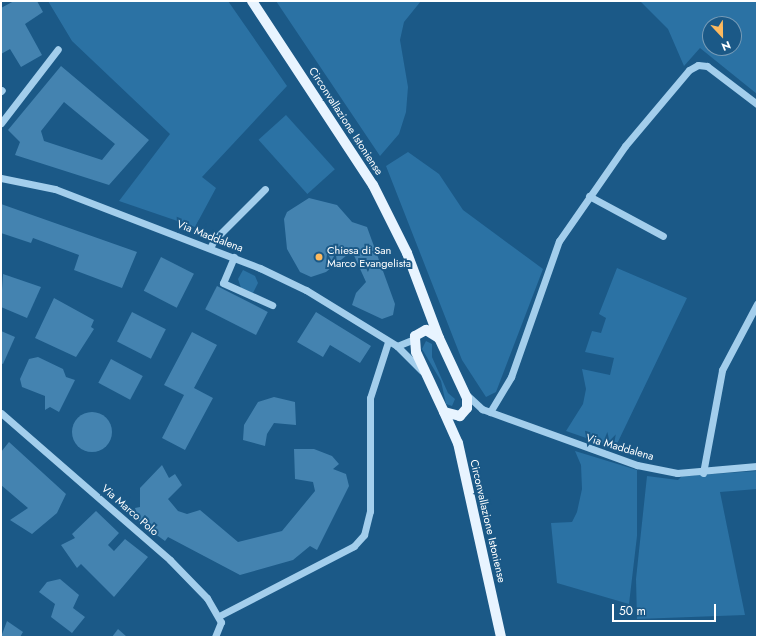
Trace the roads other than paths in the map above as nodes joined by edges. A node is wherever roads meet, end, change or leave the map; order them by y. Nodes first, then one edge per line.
1 (252, 1) edge
2 (58, 49) dead end
3 (757, 104) edge
4 (1, 123) edge
5 (1, 178) edge
6 (265, 189) dead end
7 (589, 196) junction
8 (663, 236) dead end
9 (210, 248) junction
10 (234, 257) junction
11 (757, 304) edge
12 (272, 305) dead end
13 (425, 307) junction
14 (417, 336) junction
15 (439, 338) junction
16 (388, 342) junction
17 (397, 346) junction
18 (429, 381) junction
19 (464, 392) junction
20 (486, 410) junction
21 (444, 412) junction
22 (1, 413) edge
23 (463, 414) junction
24 (458, 443) junction
25 (757, 466) edge
26 (703, 473) junction
27 (219, 616) junction
28 (215, 637) edge
29 (502, 637) edge

1 - 13 main road, Circonvallazione Istoniense
2 - 4 street
3 - 7 street
5 - 9 street, Via Maddalena
6 - 9 street
7 - 8 street
7 - 20 street
9 - 10 street, Via Maddalena
10 - 12 street
10 - 16 street, Via Maddalena
11 - 26 street
13 - 14 main road
13 - 15 main road, Circonvallazione Istoniense
14 - 15 main road
14 - 17 street
14 - 18 main road, Circonvallazione Istoniense
15 - 19 main road, Circonvallazione Istoniense
16 - 17 street, Via Maddalena
16 - 27 street
17 - 18 street, Via Maddalena
18 - 21 main road, Circonvallazione Istoniense
19 - 20 street, Via Maddalena
19 - 23 main road
20 - 23 street
20 - 26 street, Via Maddalena
21 - 23 main road
21 - 24 main road, Circonvallazione Istoniense
22 - 27 street, Via Marco Polo
23 - 24 main road
24 - 29 main road, Circonvallazione Istoniense
25 - 26 street, Via Maddalena
27 - 28 street

